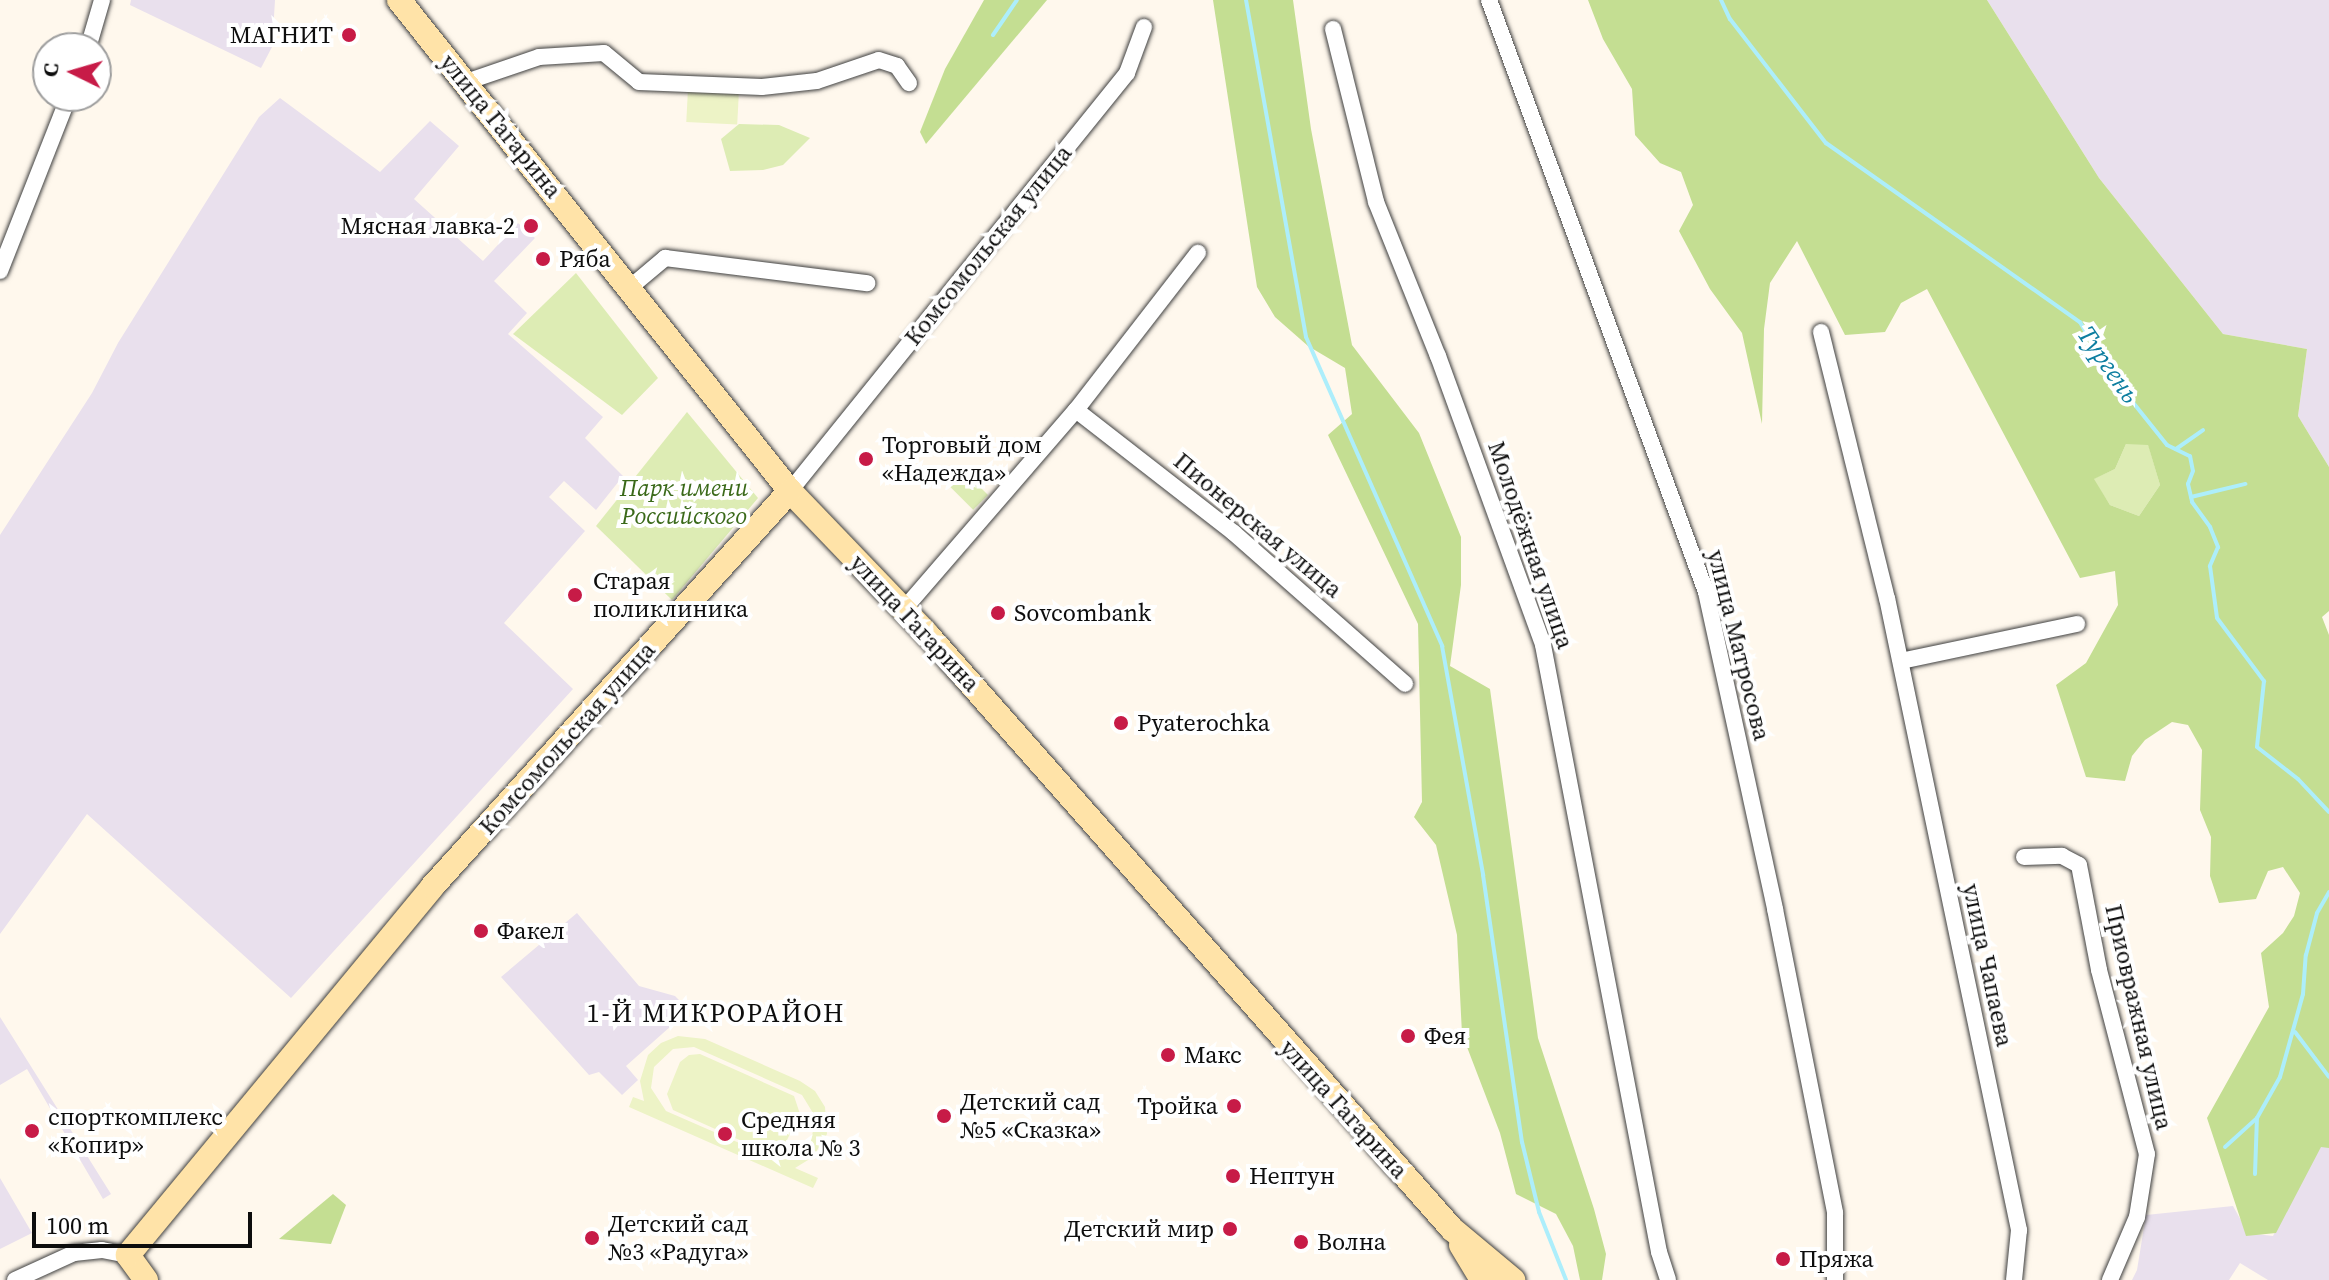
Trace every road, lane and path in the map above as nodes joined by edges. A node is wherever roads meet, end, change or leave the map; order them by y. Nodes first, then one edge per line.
1 (102, 0) edge
2 (399, 0) edge
3 (1489, 0) edge
4 (1144, 27) dead end
5 (1333, 29) dead end
6 (93, 32) edge
7 (466, 82) junction
8 (909, 83) dead end
9 (63, 112) edge
10 (1198, 253) dead end
11 (0, 271) edge
12 (867, 283) dead end
13 (627, 290) junction
14 (1821, 332) dead end
15 (1076, 410) junction
16 (790, 491) junction
17 (904, 609) junction
18 (2077, 624) dead end
19 (1901, 661) junction
20 (1405, 684) dead end
21 (2024, 857) dead end
22 (1452, 1229) junction
23 (128, 1255) junction
24 (15, 1280) edge
25 (146, 1280) edge
26 (1482, 1280) edge
27 (1513, 1280) edge
28 (1668, 1280) edge
29 (1835, 1280) edge
30 (2014, 1280) edge
31 (2110, 1280) edge

1 - 6 street
2 - 7 main road, улица Гагарина
3 - 29 street, улица Матросова
4 - 16 street, Комсомольская улица
5 - 28 street, Молодёжная улица
7 - 8 street
7 - 13 main road, улица Гагарина
9 - 11 street
10 - 15 street
12 - 13 street
13 - 16 main road, улица Гагарина
14 - 19 street, улица Чапаева
15 - 17 street
15 - 20 street, Пионерская улица
16 - 17 main road, улица Гагарина
16 - 23 main road, Комсомольская улица
17 - 22 main road, улица Гагарина
18 - 19 street
19 - 30 street, улица Чапаева
21 - 31 street, Приовражная улица
22 - 26 main road, улица Гагарина
22 - 27 main road, улица Гагарина
23 - 24 street
23 - 25 main road

